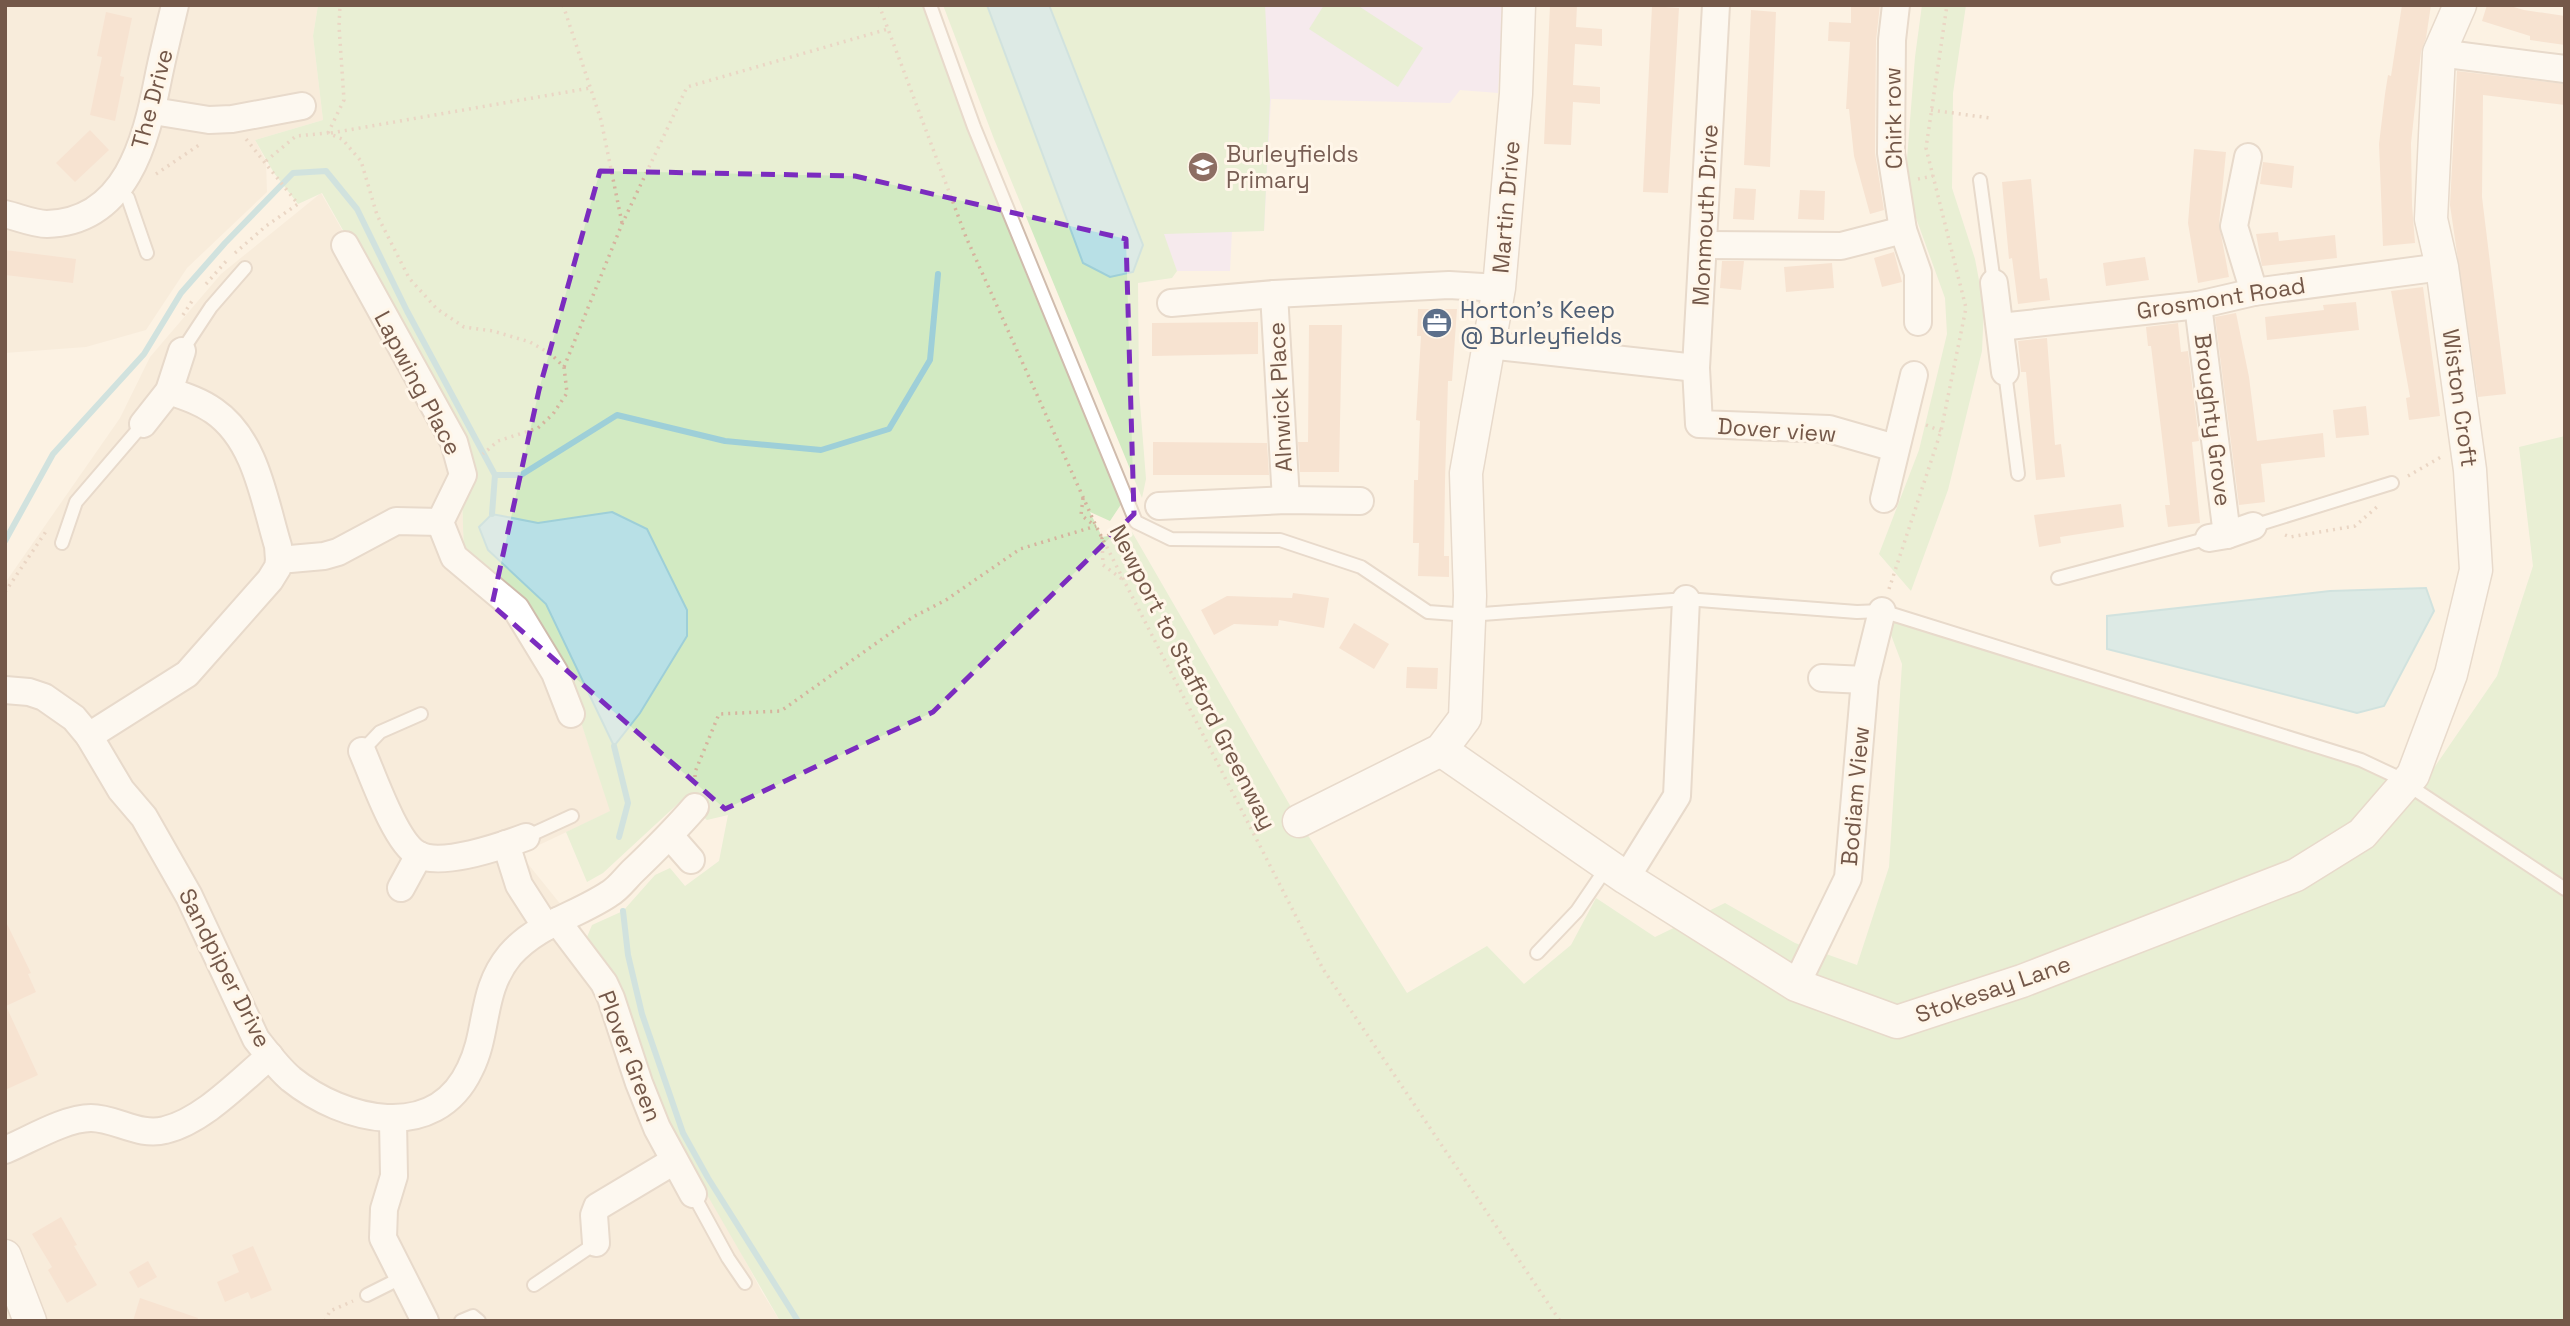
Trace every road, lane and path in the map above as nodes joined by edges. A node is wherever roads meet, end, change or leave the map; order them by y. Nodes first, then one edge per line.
1 (175, 5) edge
2 (341, 5) edge
3 (563, 5) edge
4 (879, 5) edge
5 (930, 5) edge
6 (1519, 5) edge
7 (1716, 5) edge
8 (1896, 5) edge
9 (2459, 5) edge
10 (888, 29) junction
11 (2439, 53) junction
12 (2565, 69) edge
13 (590, 88) junction
14 (302, 106) dead end
15 (1931, 110) dead end
16 (153, 111) junction
17 (1990, 117) dead end
18 (328, 133) junction
19 (243, 135) dead end
20 (210, 139) dead end
21 (2248, 157) dead end
22 (266, 161) junction
23 (1980, 180) dead end
24 (288, 189) dead end
25 (123, 193) junction
26 (5, 214) edge
27 (622, 224) junction
28 (1903, 230) junction
29 (345, 245) dead end
30 (1703, 245) junction
31 (147, 253) dead end
32 (2442, 267) junction
33 (245, 268) dead end
34 (1994, 284) joint
35 (1499, 288) junction
36 (2254, 292) junction
37 (1274, 294) junction
38 (1171, 303) dead end
39 (2198, 305) junction
40 (1917, 322) dead end
41 (2000, 327) junction
42 (1488, 345) junction
43 (182, 351) joint
44 (564, 367) junction
45 (1696, 368) junction
46 (2005, 372) joint
47 (1914, 375) dead end
48 (169, 391) junction
49 (143, 424) joint
50 (1699, 424) joint
51 (1895, 448) junction
52 (479, 457) dead end
53 (2018, 474) dead end
54 (2392, 483) dead end
55 (1083, 496) junction
56 (1884, 499) dead end
57 (1286, 500) junction
58 (1360, 501) dead end
59 (1159, 506) dead end
60 (440, 522) junction
61 (1096, 526) junction
62 (2253, 526) joint
63 (2218, 536) junction
64 (1102, 538) junction
65 (61, 543) dead end
66 (279, 559) junction
67 (2058, 578) dead end
68 (1124, 580) junction
69 (1686, 599) junction
70 (1882, 611) junction
71 (1469, 615) junction
72 (1822, 678) dead end
73 (1865, 680) junction
74 (5, 690) edge
75 (421, 714) dead end
76 (571, 714) dead end
77 (89, 736) junction
78 (1441, 750) junction
79 (362, 751) joint
80 (2406, 785) junction
81 (695, 807) joint
82 (572, 816) dead end
83 (1299, 821) dead end
84 (670, 836) junction
85 (516, 841) junction
86 (419, 855) junction
87 (691, 860) dead end
88 (1617, 872) junction
89 (401, 888) dead end
90 (2565, 889) edge
91 (551, 924) junction
92 (1537, 953) dead end
93 (1796, 985) junction
94 (270, 1056) junction
95 (393, 1119) junction
96 (5, 1150) edge
97 (674, 1161) junction
98 (693, 1194) joint
99 (596, 1244) joint
100 (5, 1256) edge
101 (401, 1278) junction
102 (745, 1283) dead end
103 (534, 1285) dead end
104 (367, 1295) joint
105 (30, 1321) edge
106 (325, 1321) edge
107 (425, 1321) edge
108 (461, 1321) edge
109 (479, 1321) edge
110 (1560, 1321) edge

1 - 16 street, The Drive
2 - 18 path
3 - 13 path
4 - 10 path, Newport to Stafford Greenway
5 - 71 lane
6 - 35 street, Martin Drive
7 - 30 street, Monmouth Drive
8 - 28 street, Chirk row
9 - 11 street, Wiston Croft
10 - 27 path
10 - 55 path, Newport to Stafford Greenway
11 - 12 street
11 - 32 street, Wiston Croft
13 - 18 path
13 - 27 path
14 - 16 street
15 - 17 path
16 - 25 street, The Drive
18 - 22 path
18 - 44 path
19 - 22 path
20 - 25 path
21 - 36 street
22 - 24 path
23 - 34 lane
25 - 26 street, The Drive
25 - 31 lane
27 - 44 path
28 - 30 street
28 - 40 street, Chirk row
29 - 60 street, Lapwing Place
30 - 45 street, Monmouth Drive
32 - 36 street, Grosmont Road
32 - 80 street, Wiston Croft
33 - 43 lane
34 - 41 street
35 - 37 street
35 - 42 street, Martin Drive
36 - 39 street, Grosmont Road
37 - 38 street
37 - 57 street, Alnwick Place
39 - 41 street, Grosmont Road
39 - 63 street, Broughty Grove
41 - 46 street
42 - 45 street
42 - 71 street, Martin Drive
43 - 48 street
44 - 52 path
45 - 50 street, Monmouth Drive
46 - 53 lane
47 - 51 street
48 - 49 street
48 - 66 street
49 - 65 lane
50 - 51 street, Dover view
51 - 56 street
54 - 62 lane
55 - 61 path, Newport to Stafford Greenway
55 - 61 path
57 - 58 street, Alnwick Place
57 - 59 street, Alnwick Place
60 - 66 street
60 - 76 street
61 - 64 path, Newport to Stafford Greenway
61 - 81 path
62 - 63 street
63 - 67 lane
64 - 68 path, Newport to Stafford Greenway
64 - 68 path
66 - 77 street
68 - 110 path, Newport to Stafford Greenway
69 - 70 lane
69 - 71 lane
69 - 88 street
70 - 73 street, Bodiam View
70 - 80 lane
71 - 78 street, Martin Drive
72 - 73 street
73 - 93 street, Bodiam View
74 - 77 street, Sandpiper Drive
75 - 79 lane
77 - 94 street, Sandpiper Drive
78 - 83 street
78 - 88 street, Stokesay Lane
79 - 86 street
80 - 90 lane
80 - 93 street, Stokesay Lane
81 - 84 street, Sandpiper Drive
82 - 85 lane
84 - 87 street
84 - 91 street, Sandpiper Drive
85 - 86 street
85 - 91 street, Plover Green
86 - 89 street
88 - 92 lane
88 - 93 street, Stokesay Lane
91 - 95 street, Sandpiper Drive
91 - 97 street, Plover Green
94 - 95 street, Sandpiper Drive
94 - 96 street
95 - 101 street
97 - 98 street, Plover Green
97 - 99 street
98 - 102 lane
99 - 103 lane
100 - 105 street
101 - 104 lane
101 - 107 street
104 - 106 path
108 - 109 lane

